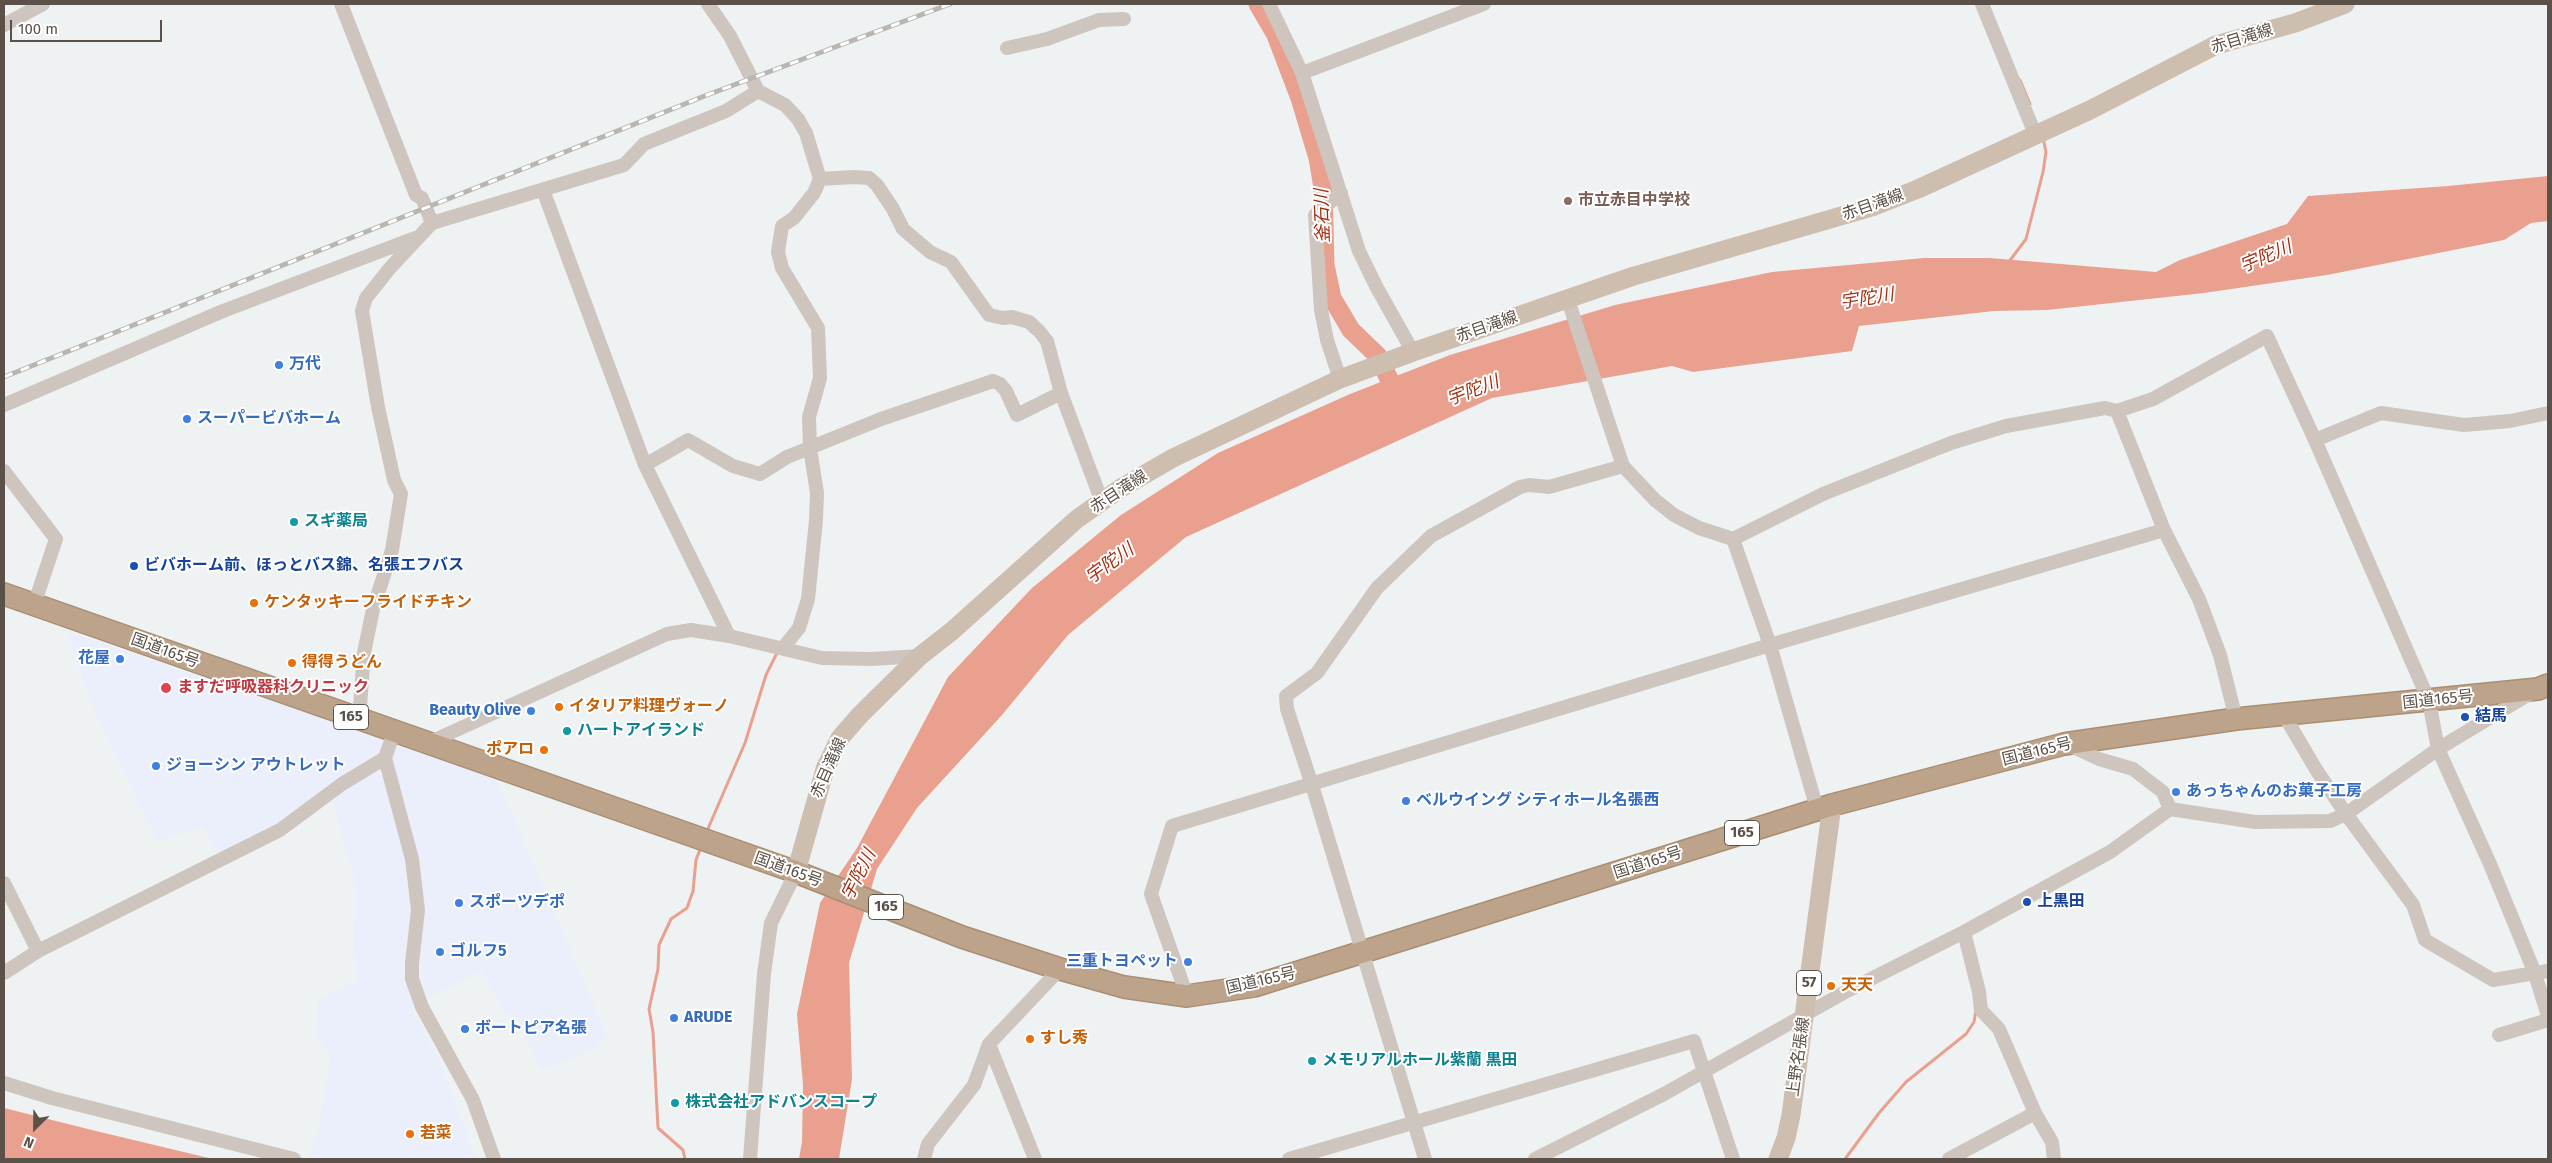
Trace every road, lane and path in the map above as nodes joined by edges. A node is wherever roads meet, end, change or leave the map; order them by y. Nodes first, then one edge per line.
1 (43, 4) edge
2 (341, 4) edge
3 (708, 4) edge
4 (1269, 4) edge
5 (1484, 4) edge
6 (1982, 4) edge
7 (2346, 4) edge
8 (1124, 19) dead end
9 (4, 25) edge
10 (1008, 48) dead end
11 (1302, 73) junction
12 (758, 91) junction
13 (2040, 132) junction
14 (820, 179) junction
15 (543, 190) junction
16 (1336, 197) junction
17 (432, 223) junction
18 (418, 237) junction
19 (1569, 303) junction
20 (1413, 352) junction
21 (1340, 379) junction
22 (1061, 393) junction
23 (4, 405) edge
24 (2117, 410) junction
25 (2548, 413) edge
26 (2315, 440) junction
27 (810, 448) junction
28 (645, 464) junction
29 (1624, 466) junction
30 (4, 471) edge
31 (1102, 502) junction
32 (2164, 530) junction
33 (1733, 539) junction
34 (4, 594) edge
35 (34, 605) junction
36 (729, 636) junction
37 (1770, 645) junction
38 (783, 648) junction
39 (920, 656) junction
40 (2543, 687) edge
41 (2429, 701) junction
42 (2284, 715) junction
43 (359, 720) junction
44 (2236, 720) junction
45 (394, 732) junction
46 (428, 743) junction
47 (2064, 744) junction
48 (2438, 748) junction
49 (385, 758) junction
50 (1312, 785) junction
51 (1824, 807) junction
52 (2170, 809) junction
53 (2346, 814) junction
54 (802, 874) junction
55 (4, 883) edge
56 (1964, 932) junction
57 (38, 951) junction
58 (1363, 953) junction
59 (1060, 969) junction
60 (2541, 971) edge
61 (4, 973) edge
62 (1187, 996) junction
63 (1805, 1016) junction
64 (2548, 1018) edge
65 (2499, 1035) dead end
66 (989, 1044) junction
67 (1705, 1072) junction
68 (4, 1083) edge
69 (2035, 1114) junction
70 (1414, 1121) junction
71 (291, 1159) edge
72 (494, 1159) edge
73 (750, 1159) edge
74 (924, 1159) edge
75 (1035, 1159) edge
76 (1289, 1159) edge
77 (1425, 1159) edge
78 (1535, 1159) edge
79 (1733, 1159) edge
80 (1778, 1159) edge
81 (1949, 1159) edge
82 (2054, 1159) edge

1 - 9 street
2 - 17 street
3 - 12 street
4 - 11 street
5 - 11 street
6 - 13 street
7 - 13 main road, 赤目滝線
8 - 10 street
11 - 16 street
12 - 14 street
12 - 15 street
13 - 19 main road, 赤目滝線
14 - 22 street
14 - 27 street
15 - 17 street
15 - 28 street
16 - 20 street
16 - 21 street
17 - 18 street
18 - 23 street
18 - 43 street
19 - 20 main road, 赤目滝線
19 - 29 street
20 - 21 main road, 赤目滝線
21 - 31 main road, 赤目滝線
22 - 27 street
22 - 31 street
24 - 26 street
24 - 32 street
24 - 33 street
25 - 26 street
26 - 41 street
27 - 28 street
27 - 38 street
28 - 36 street
29 - 33 street
29 - 50 street
30 - 35 street
31 - 39 main road, 赤目滝線
32 - 37 street
32 - 44 street
33 - 37 street
34 - 35 highway, 国道165号 / 165
35 - 43 highway, 国道165号 / 165
36 - 38 street
36 - 46 street
37 - 50 street
37 - 51 street
38 - 39 street
39 - 54 main road, 赤目滝線
40 - 41 highway, 国道165号 / 165
40 - 48 street
41 - 42 highway, 国道165号 / 165
41 - 48 street
42 - 44 highway, 国道165号 / 165
42 - 53 street
43 - 45 highway, 国道165号 / 165
44 - 47 highway, 国道165号 / 165
45 - 46 highway, 国道165号 / 165
45 - 49 street
46 - 54 highway, 国道165号 / 165
47 - 51 highway, 国道165号 / 165
47 - 52 street
48 - 53 street
48 - 60 street
49 - 57 street
49 - 72 street
50 - 58 street
50 - 62 street
51 - 58 highway, 国道165号 / 165
51 - 63 main road, 上野名張線 / 57
52 - 53 street
52 - 56 street
53 - 60 street
54 - 59 highway, 国道165号 / 165
54 - 73 street
55 - 57 street
56 - 63 street
56 - 69 street
57 - 61 street
58 - 62 highway, 国道165号 / 165
58 - 70 street
59 - 62 highway, 国道165号 / 165
59 - 66 street
60 - 64 street
63 - 67 street
63 - 80 main road, 上野名張線 / 57
64 - 65 street
66 - 74 street
66 - 75 street
67 - 70 street
67 - 78 street
67 - 79 street
68 - 71 street
69 - 81 street
69 - 82 street
70 - 76 street
70 - 77 street

